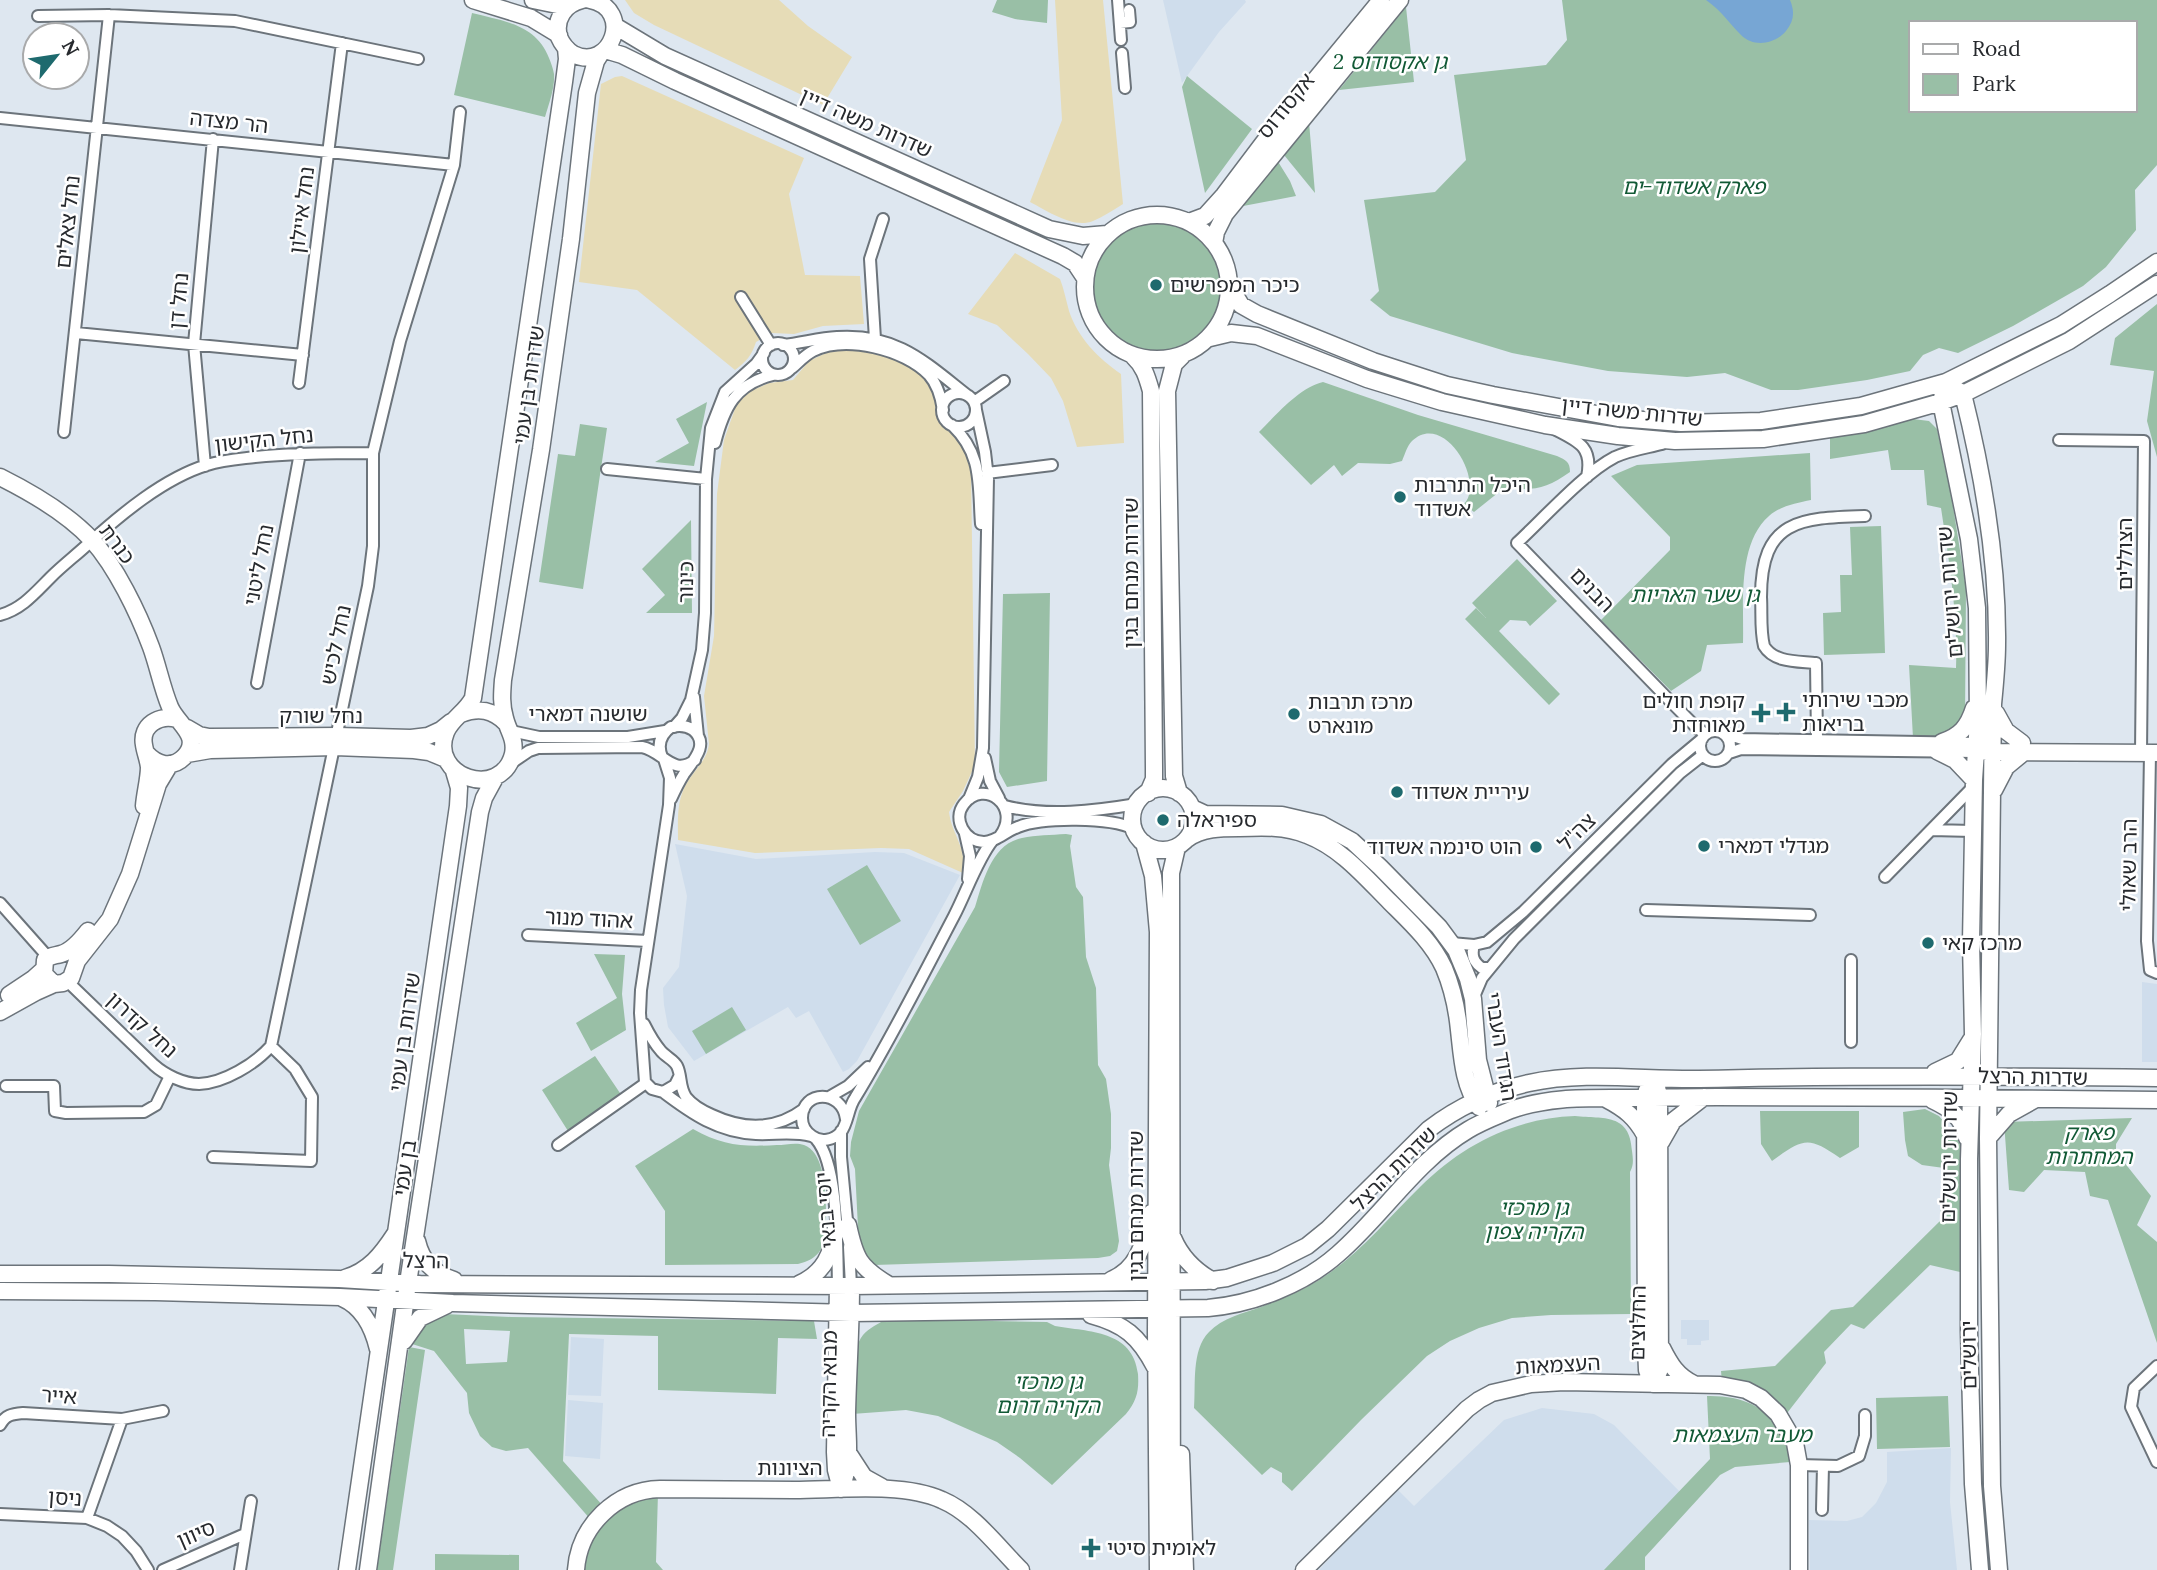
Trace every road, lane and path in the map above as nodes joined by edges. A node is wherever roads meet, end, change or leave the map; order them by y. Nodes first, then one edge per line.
1 (473, 0) edge
2 (533, 0) edge
3 (590, 0) edge
4 (1118, 0) edge
5 (1381, 0) edge
6 (1400, 0) edge
7 (577, 2) edge
8 (608, 4) edge
9 (1129, 10) dead end
10 (109, 15) junction
11 (38, 16) dead end
12 (1120, 23) junction
13 (615, 26) junction
14 (1121, 40) dead end
15 (562, 41) junction
16 (342, 43) junction
17 (603, 52) junction
18 (1122, 53) dead end
19 (418, 59) dead end
20 (1125, 88) dead end
21 (460, 112) dead end
22 (0, 118) edge
23 (98, 127) junction
24 (213, 139) junction
25 (328, 151) junction
26 (454, 165) junction
27 (883, 219) dead end
28 (1189, 222) junction
29 (1107, 234) junction
30 (1214, 243) junction
31 (2157, 262) edge
32 (1085, 278) junction
33 (2157, 284) edge
34 (1230, 287) junction
35 (741, 297) dead end
36 (76, 332) junction
37 (1210, 338) junction
38 (875, 340) junction
39 (194, 344) junction
40 (783, 345) junction
41 (767, 349) junction
42 (303, 355) junction
43 (1133, 356) junction
44 (1182, 356) junction
45 (792, 368) junction
46 (773, 374) junction
47 (1004, 381) dead end
48 (1946, 382) junction
49 (299, 383) dead end
50 (1987, 383) junction
51 (1963, 394) junction
52 (972, 402) junction
53 (1941, 402) junction
54 (943, 410) junction
55 (1899, 415) junction
56 (952, 425) junction
57 (1545, 425) junction
58 (64, 432) dead end
59 (1974, 439) junction
60 (2059, 440) dead end
61 (1675, 441) junction
62 (1950, 442) junction
63 (300, 453) junction
64 (373, 453) junction
65 (1052, 465) dead end
66 (205, 466) junction
67 (607, 468) dead end
68 (987, 473) junction
69 (0, 477) edge
70 (1587, 477) junction
71 (707, 478) junction
72 (1865, 516) dead end
73 (92, 540) junction
74 (985, 576) junction
75 (0, 615) edge
76 (157, 671) junction
77 (257, 684) dead end
78 (694, 687) junction
79 (1977, 696) junction
80 (1993, 704) junction
81 (457, 718) junction
82 (158, 719) junction
83 (182, 724) junction
84 (509, 727) junction
85 (670, 729) junction
86 (1724, 733) junction
87 (1704, 736) junction
88 (699, 738) junction
89 (1817, 740) junction
90 (337, 742) junction
91 (1939, 747) junction
92 (1977, 747) junction
93 (983, 748) junction
94 (1994, 748) junction
95 (2022, 748) junction
96 (1729, 753) junction
97 (2149, 753) edge
98 (147, 754) junction
99 (187, 754) junction
100 (1703, 755) junction
101 (663, 758) junction
102 (695, 761) junction
103 (170, 765) junction
104 (450, 765) junction
105 (500, 772) junction
106 (1974, 783) junction
107 (1993, 792) junction
108 (1179, 793) junction
109 (1142, 798) junction
110 (969, 799) junction
111 (1002, 803) junction
112 (669, 805) junction
113 (1192, 808) junction
114 (1134, 829) junction
115 (1931, 830) junction
116 (1973, 831) junction
117 (965, 834) junction
118 (996, 838) junction
119 (140, 840) junction
120 (1144, 843) junction
121 (1182, 843) junction
122 (1885, 877) dead end
123 (119, 895) junction
124 (961, 902) junction
125 (0, 903) edge
126 (1646, 910) dead end
127 (1810, 915) dead end
128 (528, 935) dead end
129 (648, 941) junction
130 (1451, 943) junction
131 (1474, 945) junction
132 (51, 960) junction
133 (1851, 960) dead end
134 (1490, 968) junction
135 (2157, 973) edge
136 (65, 978) junction
137 (1473, 999) junction
138 (0, 1000) edge
139 (0, 1012) edge
140 (640, 1013) junction
141 (1973, 1034) junction
142 (1852, 1042) dead end
143 (271, 1046) junction
144 (881, 1051) junction
145 (667, 1057) junction
146 (645, 1069) junction
147 (170, 1076) junction
148 (1922, 1076) junction
149 (1972, 1076) junction
150 (1989, 1076) junction
151 (679, 1077) junction
152 (2157, 1078) edge
153 (1653, 1080) junction
154 (646, 1083) junction
155 (6, 1086) dead end
156 (663, 1092) junction
157 (829, 1097) junction
158 (1703, 1097) junction
159 (1926, 1097) junction
160 (1971, 1097) junction
161 (1481, 1098) junction
162 (1604, 1098) junction
163 (1652, 1098) junction
164 (1988, 1098) junction
165 (2037, 1098) junction
166 (2157, 1100) edge
167 (804, 1108) junction
168 (846, 1119) junction
169 (1490, 1119) junction
170 (841, 1131) junction
171 (814, 1137) junction
172 (1988, 1138) junction
173 (1653, 1142) junction
174 (558, 1145) dead end
175 (213, 1157) dead end
176 (1969, 1159) junction
177 (1158, 1191) junction
178 (842, 1226) junction
179 (398, 1229) junction
180 (1172, 1236) junction
181 (416, 1238) junction
182 (0, 1274) edge
183 (339, 1279) junction
184 (1213, 1281) junction
185 (389, 1282) junction
186 (1164, 1282) junction
187 (408, 1283) junction
188 (464, 1283) junction
189 (1103, 1283) junction
190 (796, 1286) junction
191 (845, 1286) junction
192 (892, 1286) junction
193 (0, 1291) edge
194 (340, 1297) junction
195 (386, 1299) junction
196 (406, 1300) junction
197 (453, 1303) junction
198 (1156, 1309) junction
199 (1172, 1309) junction
200 (1072, 1310) junction
201 (801, 1311) junction
202 (844, 1312) junction
203 (887, 1312) junction
204 (1653, 1345) junction
205 (843, 1350) junction
206 (379, 1353) junction
207 (399, 1353) junction
208 (2157, 1366) edge
209 (1157, 1370) junction
210 (1608, 1383) junction
211 (1653, 1384) junction
212 (1694, 1384) junction
213 (1172, 1396) junction
214 (163, 1411) dead end
215 (1865, 1415) dead end
216 (122, 1419) junction
217 (0, 1425) edge
218 (1157, 1431) junction
219 (842, 1453) junction
220 (2157, 1462) edge
221 (1799, 1465) junction
222 (1823, 1466) junction
223 (841, 1489) junction
224 (793, 1490) junction
225 (887, 1490) junction
226 (251, 1501) dead end
227 (1822, 1510) dead end
228 (0, 1514) edge
229 (87, 1518) junction
230 (245, 1534) junction
231 (1979, 1567) edge
232 (1999, 1567) edge
233 (148, 1570) edge
234 (163, 1570) edge
235 (240, 1570) edge
236 (348, 1570) edge
237 (368, 1570) edge
238 (576, 1570) edge
239 (1021, 1570) edge
240 (1149, 1570) edge
241 (1158, 1570) edge
242 (1172, 1570) edge
243 (1185, 1570) edge
244 (1304, 1570) edge
245 (1799, 1570) edge

1 - 15 main road, שדרות משה דיין
2 - 7 main road
3 - 8 main road
4 - 12 street
5 - 28 main road, אקסודוס
6 - 30 main road, אקסודוס
7 - 15 main road
8 - 13 main road
9 - 12 street
10 - 11 street
10 - 16 street
10 - 23 street, נחל צאלים
12 - 14 street
13 - 17 main road
13 - 29 main road, שדרות משה דיין
15 - 17 main road, שדרות משה דיין
15 - 81 main road, שדרות בן עמי
16 - 19 street
16 - 25 street, נחל איילון
17 - 32 main road, שדרות משה דיין
17 - 84 main road, שדרות בן עמי
18 - 20 street
21 - 26 street, נחל לכיש
22 - 23 street, הר מצדה
23 - 24 street, הר מצדה
23 - 36 street, נחל צאלים
24 - 25 street, הר מצדה
24 - 39 street, נחל דן
25 - 26 street, הר מצדה
25 - 42 street, נחל איילון
26 - 64 street, נחל לכיש
27 - 38 street
28 - 29 main road
28 - 30 main road
29 - 32 main road
30 - 34 main road
31 - 48 main road, שדרות משה דיין
32 - 43 main road
33 - 50 main road, שדרות משה דיין
34 - 37 main road
34 - 48 main road, שדרות משה דיין
35 - 41 street
36 - 39 street
36 - 58 street, נחל צאלים
37 - 44 main road
37 - 57 main road, שדרות משה דיין
38 - 40 street
38 - 52 street
39 - 42 street
39 - 66 street, נחל דן
40 - 41 street
40 - 45 street
41 - 46 street
41 - 71 street, כינור
42 - 49 street, נחל איילון
43 - 44 main road
43 - 109 main road, שדרות מנחם בגין
44 - 108 main road, שדרות מנחם בגין
45 - 46 street
45 - 54 street
46 - 71 street, כינור
47 - 52 street
48 - 51 main road
48 - 53 main road, שדרות ירושלים
50 - 51 main road, שדרות משה דיין
50 - 59 main road
51 - 53 main road, שדרות משה דיין
51 - 59 main road, שדרות ירושלים
52 - 54 street
52 - 56 street
52 - 68 street
53 - 55 main road, שדרות משה דיין
53 - 62 main road, שדרות ירושלים
54 - 56 street
55 - 61 main road, שדרות משה דיין
55 - 62 main road
56 - 74 street
57 - 61 main road, שדרות משה דיין
57 - 70 street
59 - 80 main road, שדרות ירושלים
60 - 97 street, הצוללים
61 - 70 street, הבנים
62 - 79 main road, שדרות ירושלים
63 - 64 street, נחל הקישון
63 - 66 street, נחל הקישון
63 - 77 street, נחל ליטני
64 - 90 street, נחל לכיש
65 - 68 street
66 - 73 street, נחל הקישון
67 - 71 street
68 - 74 street
69 - 73 main road, כנרת
70 - 87 street, הבנים
71 - 78 street, כינור
72 - 89 street
73 - 75 street, נחל הקישון
73 - 76 main road, כנרת
74 - 93 street
76 - 82 main road, כנרת
76 - 83 main road, כנרת
78 - 85 street, כינור
78 - 88 street, כינור
79 - 91 main road
79 - 92 main road, שדרות ירושלים
80 - 94 main road, שדרות ירושלים
80 - 95 main road
81 - 84 main road
81 - 90 main road, נחל שורק
81 - 104 main road, שדרות בן עמי
82 - 83 main road
82 - 98 main road, כנרת
83 - 90 main road, נחל שורק
83 - 99 main road, כנרת
84 - 85 street, שושנה דמארי
84 - 105 main road, שדרות בן עמי
85 - 88 street
85 - 101 street
86 - 87 street
86 - 89 street
86 - 96 street
87 - 100 street
87 - 131 street, צה"ל
88 - 102 street
89 - 91 street
90 - 99 main road, נחל שורק
90 - 104 main road, נחל שורק
90 - 143 street, נחל לכיש
91 - 92 street
91 - 96 street
91 - 106 main road
92 - 94 main road
92 - 106 main road, שדרות ירושלים
93 - 110 street
93 - 111 street
94 - 95 main road
94 - 107 main road, שדרות ירושלים
95 - 97 main road
95 - 107 main road
96 - 100 street
97 - 135 street, הרב שאולי
98 - 103 main road
98 - 119 main road, כנרת
99 - 103 main road, כנרת
100 - 134 street, צה"ל
101 - 102 street
101 - 105 street, שושנה דמארי
101 - 112 street
102 - 112 street
103 - 119 main road, כנרת
104 - 105 main road
104 - 179 main road, שדרות בן עמי
105 - 181 main road, בן עמי
106 - 115 street
106 - 116 main road, שדרות ירושלים
107 - 150 main road, שדרות ירושלים
108 - 109 main road
108 - 113 main road
109 - 111 street
109 - 114 main road
110 - 111 street
110 - 117 street
111 - 118 street
112 - 129 street
113 - 121 main road
113 - 130 main road, הגדוד העברי
114 - 118 street
114 - 120 main road
115 - 116 street
115 - 122 street
116 - 141 main road, שדרות ירושלים
117 - 118 street
117 - 124 street
118 - 124 street
119 - 123 main road, כנרת
120 - 121 main road
120 - 177 main road, שדרות מנחם בגין
121 - 161 main road, הגדוד העברי
121 - 180 main road, שדרות מנחם בגין
123 - 132 main road, כנרת
123 - 136 main road, כנרת
124 - 144 street
125 - 132 street
126 - 127 street
128 - 129 street, אהוד מנור
129 - 140 street
130 - 131 street
130 - 137 main road, הגדוד העברי
131 - 134 street
132 - 136 main road
132 - 136 main road
132 - 138 main road, כנרת
133 - 142 street
134 - 137 street, צה"ל
136 - 139 main road, כנרת
136 - 147 street, נחל קדרון
137 - 161 main road, הגדוד העברי
140 - 145 street
140 - 146 street
141 - 148 main road
141 - 149 main road, שדרות ירושלים
143 - 147 street, נחל קדרון
143 - 175 street
144 - 157 street
144 - 168 street
145 - 146 street
145 - 151 street
146 - 154 street
147 - 155 street
148 - 149 main road, שדרות הרצל
148 - 153 main road, שדרות הרצל
149 - 150 main road, שדרות הרצל
149 - 160 main road, שדרות ירושלים
150 - 152 main road, שדרות הרצל
150 - 164 main road, שדרות ירושלים
151 - 156 street
151 - 167 street
153 - 161 main road, שדרות הרצל
153 - 163 main road, החלוצים
154 - 156 street
154 - 174 street
156 - 171 street
157 - 167 street
157 - 168 street
158 - 159 main road, שדרות הרצל
158 - 163 main road, שדרות הרצל
158 - 173 main road
159 - 160 main road, שדרות הרצל
159 - 176 main road
160 - 164 main road, שדרות הרצל
160 - 176 main road, שדרות ירושלים
161 - 169 main road, הגדוד העברי
161 - 184 main road, שדרות הרצל
162 - 163 main road, שדרות הרצל
162 - 169 main road, שדרות הרצל
162 - 173 main road
163 - 173 main road, החלוצים
164 - 165 main road, שדרות הרצל
164 - 172 main road, שדרות ירושלים
165 - 166 main road, שדרות הרצל
165 - 172 main road
167 - 171 street
168 - 170 street
169 - 199 main road, שדרות הרצל
170 - 171 street
170 - 178 street, יוסי בנאי
171 - 178 street, יוסי בנאי
172 - 232 main road, ירושלים
173 - 204 main road, החלוצים
176 - 231 main road, שדרות ירושלים
177 - 186 main road, שדרות מנחם בגין
177 - 189 main road
178 - 190 main road
178 - 191 street, יוסי בנאי
178 - 192 main road
179 - 183 main road
179 - 185 main road, שדרות בן עמי
180 - 184 main road
180 - 186 main road, שדרות מנחם בגין
181 - 187 main road, בן עמי
181 - 188 main road
182 - 183 main road, הרצל
183 - 185 main road, הרצל
184 - 186 main road, שדרות הרצל
185 - 187 main road, הרצל
185 - 195 main road, שדרות בן עמי
186 - 189 main road, שדרות הרצל
186 - 198 main road, שדרות מנחם בגין
186 - 199 main road, שדרות מנחם בגין
187 - 188 main road, הרצל
187 - 196 main road, בן עמי
188 - 190 main road, הרצל
189 - 192 main road, שדרות הרצל
190 - 191 main road, הרצל
191 - 192 main road, שדרות הרצל
191 - 202 main road, מבוא הקריה
193 - 194 main road, הרצל
194 - 195 main road, הרצל
194 - 206 main road
195 - 196 main road, הרצל
195 - 206 main road
196 - 197 main road, הרצל
196 - 207 main road, בן עמי
197 - 201 main road, הרצל
197 - 207 main road
198 - 199 main road, שדרות הרצל
198 - 200 main road, שדרות הרצל
198 - 209 main road, שדרות מנחם בגין
199 - 213 main road, שדרות מנחם בגין
200 - 203 main road, שדרות הרצל
200 - 209 main road
201 - 202 main road, שדרות הרצל
201 - 205 main road
202 - 203 main road, שדרות הרצל
202 - 205 main road, מבוא הקריה
203 - 205 main road
204 - 210 main road
204 - 211 main road, החלוצים
204 - 212 main road
205 - 219 main road, מבוא הקריה
206 - 236 main road
207 - 237 main road, בן עמי
208 - 220 street
209 - 218 main road, שדרות מנחם בגין
210 - 211 main road, העצמאות
210 - 244 main road, העצמאות
211 - 212 main road, העצמאות
212 - 221 main road, העצמאות
213 - 242 main road, שדרות מנחם בגין
213 - 243 main road
214 - 216 street, אייר
215 - 222 street
216 - 217 street, אייר
216 - 229 street
218 - 240 main road
218 - 241 main road, שדרות מנחם בגין
219 - 223 main road, מבוא הקריה
219 - 224 main road
219 - 225 main road
221 - 222 street
221 - 245 main road, העצמאות
222 - 227 street
223 - 224 main road, הציונות
223 - 225 main road, הציונות
224 - 238 main road, הציונות
225 - 239 main road, הציונות
226 - 230 street
228 - 229 street, ניסן
229 - 233 street, ניסן
230 - 234 street, סיוון
230 - 235 street

